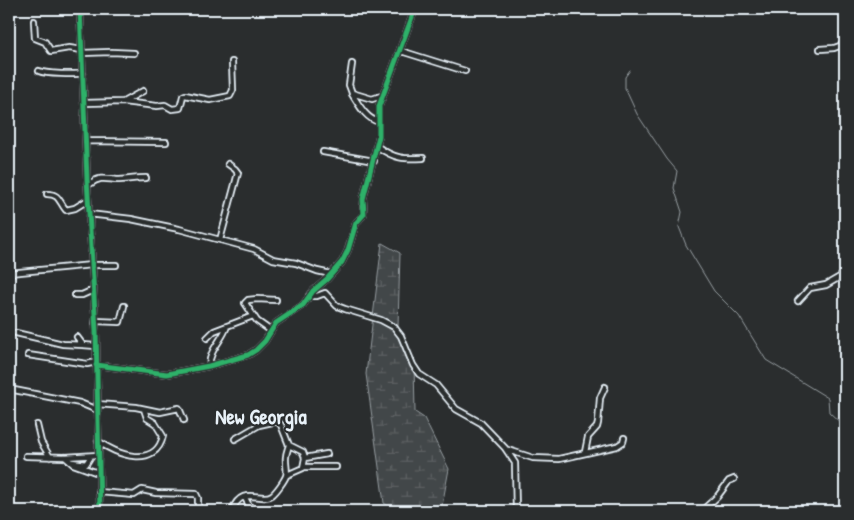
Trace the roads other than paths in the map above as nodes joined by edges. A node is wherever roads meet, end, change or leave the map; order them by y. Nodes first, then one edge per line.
1 (80, 9) edge
2 (415, 9) edge
3 (34, 22) dead end
4 (845, 44) edge
5 (820, 48) dead end
6 (401, 51) junction
7 (82, 52) junction
8 (134, 53) dead end
9 (232, 62) dead end
10 (352, 64) dead end
11 (39, 71) dead end
12 (465, 71) dead end
13 (83, 73) junction
14 (143, 91) dead end
15 (352, 93) junction
16 (381, 96) junction
17 (372, 99) junction
18 (123, 102) junction
19 (84, 103) junction
20 (379, 106) junction
21 (379, 122) junction
22 (86, 141) junction
23 (166, 142) dead end
24 (378, 147) junction
25 (324, 152) dead end
26 (423, 158) dead end
27 (374, 161) junction
28 (228, 164) dead end
29 (146, 178) dead end
30 (87, 183) junction
31 (47, 194) dead end
32 (88, 200) junction
33 (89, 214) junction
34 (220, 240) junction
35 (92, 265) junction
36 (116, 265) dead end
37 (9, 273) edge
38 (331, 274) junction
39 (845, 274) edge
40 (93, 290) junction
41 (75, 295) dead end
42 (310, 296) junction
43 (276, 300) dead end
44 (798, 301) dead end
45 (124, 306) dead end
46 (253, 316) junction
47 (227, 326) junction
48 (96, 331) junction
49 (271, 331) junction
50 (16, 333) dead end
51 (77, 337) dead end
52 (207, 338) dead end
53 (83, 345) junction
54 (96, 346) junction
55 (28, 356) dead end
56 (96, 364) junction
57 (209, 366) junction
58 (605, 387) dead end
59 (9, 389) edge
60 (97, 404) junction
61 (144, 409) junction
62 (97, 410) junction
63 (184, 420) dead end
64 (37, 425) dead end
65 (235, 438) dead end
66 (624, 438) dead end
67 (98, 441) junction
68 (289, 445) junction
69 (505, 448) junction
70 (586, 452) junction
71 (327, 454) dead end
72 (98, 455) junction
73 (26, 456) dead end
74 (91, 456) junction
75 (50, 457) junction
76 (65, 458) junction
77 (305, 458) junction
78 (71, 463) junction
79 (303, 467) junction
80 (336, 467) dead end
81 (98, 473) junction
82 (287, 475) junction
83 (734, 479) dead end
84 (99, 492) junction
85 (245, 498) junction
86 (100, 511) edge
87 (198, 511) edge
88 (232, 511) edge
89 (252, 511) edge
90 (516, 511) edge
91 (704, 511) edge

1 - 7 street
2 - 6 street
3 - 7 street
4 - 5 street
6 - 12 street
6 - 16 street
7 - 8 street
7 - 13 street
9 - 18 street
10 - 15 street
11 - 13 street
13 - 19 street
14 - 18 street
15 - 17 street
15 - 21 street
16 - 17 street
16 - 20 street
17 - 20 street
18 - 19 street
19 - 22 street
20 - 21 street
21 - 24 street
22 - 23 street
22 - 30 street
24 - 26 street
24 - 27 street
25 - 27 street
27 - 38 street
28 - 34 street
29 - 30 street
30 - 32 street
31 - 32 street
32 - 33 street
33 - 34 street
33 - 35 street
34 - 38 street
35 - 36 street
35 - 37 street
35 - 40 street
38 - 42 street
39 - 44 street
40 - 41 street
40 - 48 street
42 - 49 street
42 - 69 street
43 - 46 street
45 - 48 street
46 - 47 street
46 - 49 street
47 - 52 street
47 - 57 street
48 - 54 street
49 - 57 street
50 - 53 street
51 - 53 street
53 - 54 street
54 - 56 street
55 - 56 street
56 - 57 street
56 - 60 street
58 - 70 street
59 - 62 street
60 - 61 street
60 - 62 street
61 - 63 street
61 - 67 street
62 - 67 street
64 - 75 street
65 - 68 street
66 - 70 street
67 - 72 street
68 - 77 street
68 - 82 street
69 - 70 street
69 - 90 street
71 - 77 street
72 - 74 street
72 - 81 street
73 - 75 street
74 - 76 street
74 - 78 street
75 - 76 street
76 - 78 street
77 - 79 street
78 - 81 street
79 - 80 street
79 - 82 street
81 - 84 street
82 - 85 street
83 - 91 street
84 - 86 street
84 - 87 street
85 - 88 street
85 - 89 street

